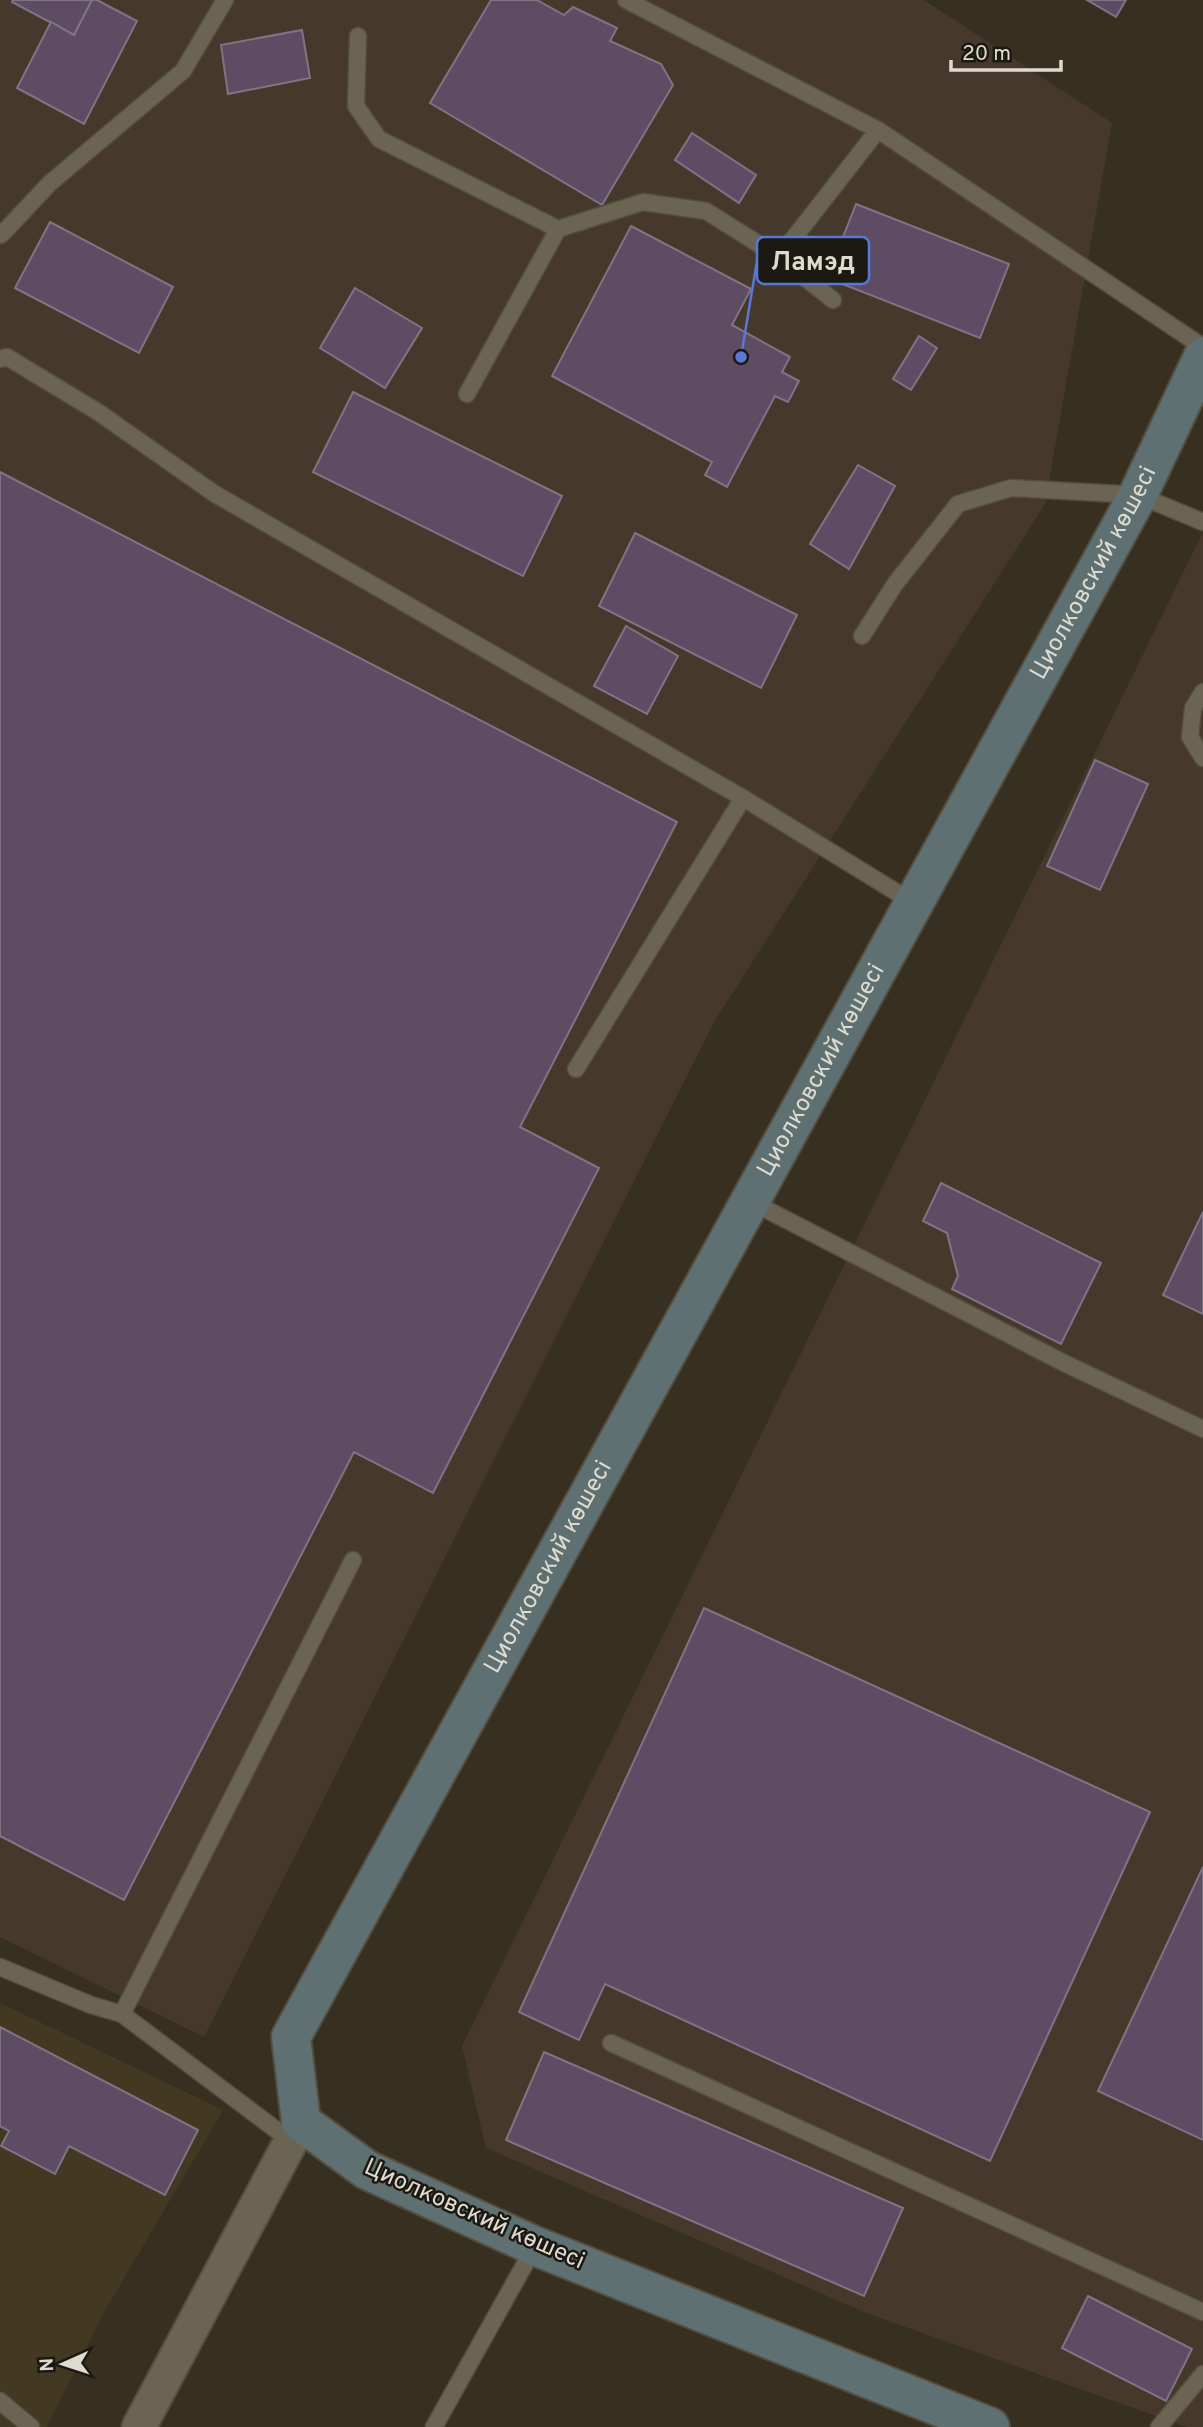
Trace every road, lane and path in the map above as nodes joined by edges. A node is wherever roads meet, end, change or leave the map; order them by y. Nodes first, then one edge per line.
1 (225, 0) edge
2 (626, 0) edge
3 (358, 36) dead end
4 (878, 130) junction
5 (558, 229) junction
6 (1, 235) edge
7 (779, 257) junction
8 (833, 300) dead end
9 (1203, 347) edge
10 (1203, 357) edge
11 (0, 359) edge
12 (467, 394) dead end
13 (1138, 495) junction
14 (1203, 522) edge
15 (862, 636) dead end
16 (1203, 692) edge
17 (1203, 758) edge
18 (743, 798) junction
19 (914, 903) junction
20 (576, 1069) dead end
21 (750, 1201) junction
22 (1203, 1429) edge
23 (353, 1560) dead end
24 (0, 1966) edge
25 (122, 2014) junction
26 (611, 2043) dead end
27 (296, 2132) junction
28 (535, 2246) junction
29 (1203, 2312) edge
30 (1203, 2374) edge
31 (0, 2401) edge
32 (31, 2427) edge
33 (139, 2427) edge
34 (434, 2427) edge
35 (990, 2427) edge
36 (1159, 2427) edge

1 - 6 lane
2 - 4 lane
3 - 5 lane
4 - 7 lane
4 - 9 lane
5 - 7 lane
5 - 12 lane
7 - 8 lane
10 - 13 street, Циолковский көшесі
11 - 18 lane
13 - 14 lane
13 - 15 lane
13 - 19 street, Циолковский көшесі
16 - 17 lane
18 - 19 lane
18 - 20 lane
19 - 21 street, Циолковский көшесі
21 - 22 lane
21 - 27 street, Циолковский көшесі
23 - 25 lane
24 - 25 lane
25 - 27 lane
26 - 29 lane
27 - 28 street, Циолковский көшесі
27 - 33 street
28 - 34 lane
28 - 35 street, Циолковский көшесі
30 - 36 lane
31 - 32 lane

